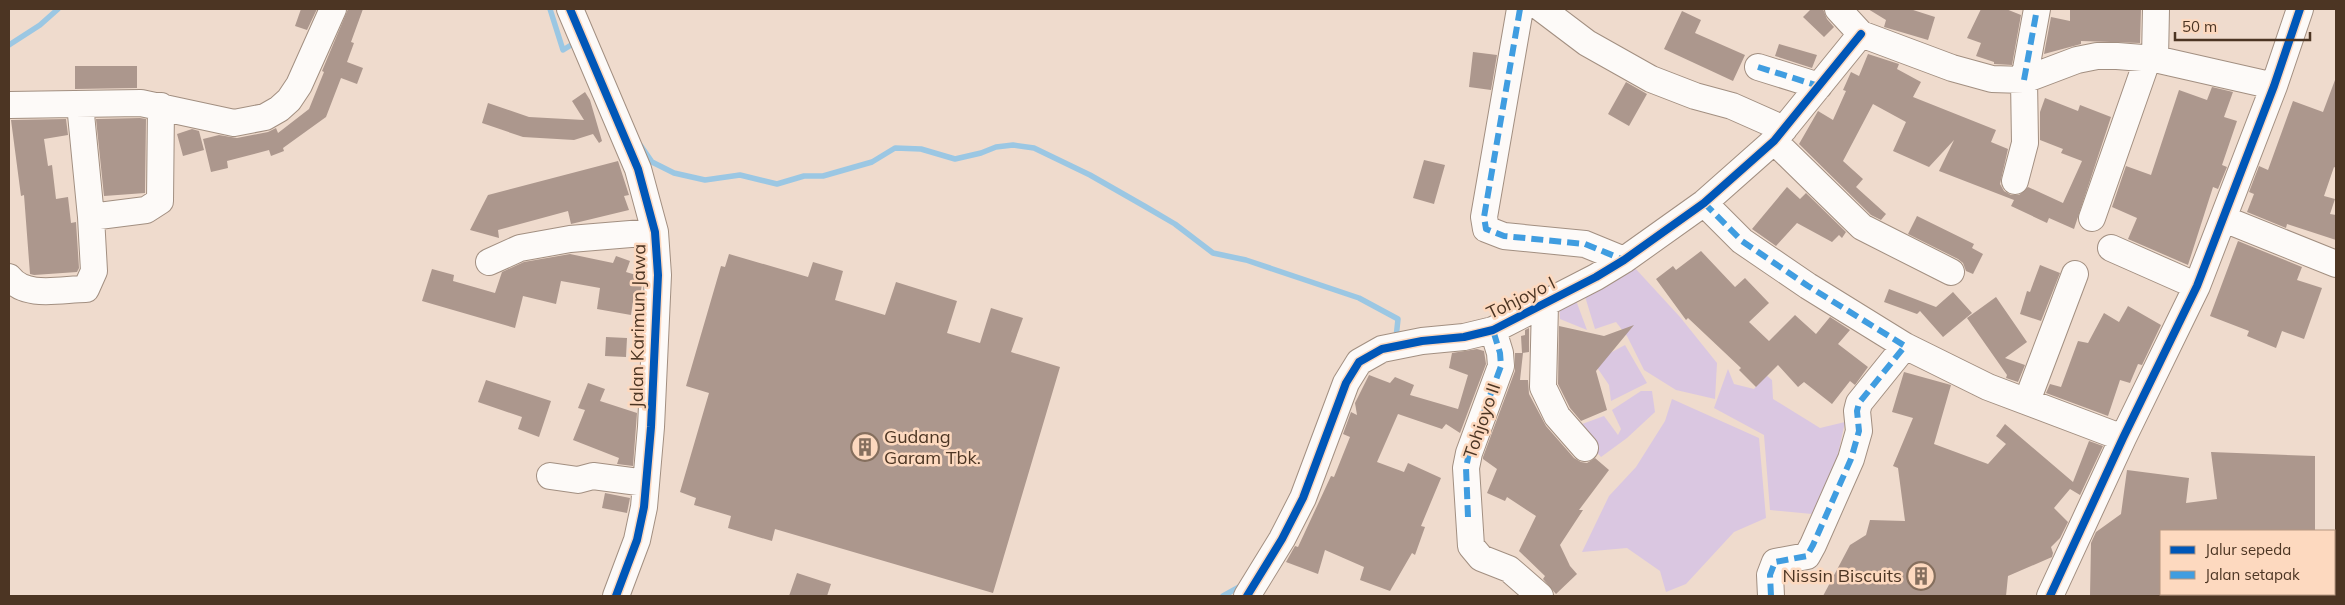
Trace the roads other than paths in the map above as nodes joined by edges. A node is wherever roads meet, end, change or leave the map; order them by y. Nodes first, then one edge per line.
1 (333, 9) edge
2 (570, 9) edge
3 (1520, 9) edge
4 (1542, 9) edge
5 (1838, 9) edge
6 (2037, 9) edge
7 (2156, 9) edge
8 (2300, 9) edge
9 (1861, 34) junction
10 (2152, 58) junction
11 (1758, 67) dead end
12 (2024, 80) junction
13 (1819, 86) junction
14 (2274, 86) junction
15 (80, 104) junction
16 (9, 105) edge
17 (161, 106) junction
18 (1779, 135) junction
19 (2015, 181) dead end
20 (1704, 203) junction
21 (91, 217) junction
22 (2092, 218) dead end
23 (2224, 219) junction
24 (655, 232) junction
25 (2111, 248) dead end
26 (1624, 260) junction
27 (489, 262) dead end
28 (2336, 264) edge
29 (1951, 272) dead end
30 (2075, 274) dead end
31 (9, 277) edge
32 (2197, 286) junction
33 (1544, 304) junction
34 (1493, 330) junction
35 (1905, 346) junction
36 (2027, 401) junction
37 (2123, 438) junction
38 (1585, 448) dead end
39 (550, 476) dead end
40 (646, 483) junction
41 (616, 596) edge
42 (1248, 596) edge
43 (1540, 596) edge
44 (1771, 596) edge
45 (2050, 596) edge

1 - 17 street
2 - 24 street, Jalan Karimun Jawa
3 - 26 street
4 - 18 street
5 - 9 street
6 - 12 street
7 - 10 street
8 - 14 street
9 - 12 street
9 - 13 street, Tohjoyo I
10 - 12 street
10 - 14 street
10 - 22 street
11 - 13 street
12 - 19 street
13 - 18 street, Tohjoyo I
14 - 23 street
15 - 16 street
15 - 17 street
15 - 21 street
17 - 21 street
18 - 20 street, Tohjoyo I
18 - 29 street
20 - 26 street, Tohjoyo I
20 - 35 street
21 - 31 street
23 - 28 street
23 - 32 street
24 - 27 street
24 - 40 street, Jalan Karimun Jawa
25 - 32 street
26 - 33 street, Tohjoyo I
30 - 36 street
32 - 37 street
33 - 34 street, Tohjoyo I
33 - 38 street
34 - 42 street, Tohjoyo I
34 - 43 street, Tohjoyo II
35 - 36 street
35 - 44 street
36 - 37 street
37 - 45 street
39 - 40 street
40 - 41 street, Jalan Karimun Jawa

